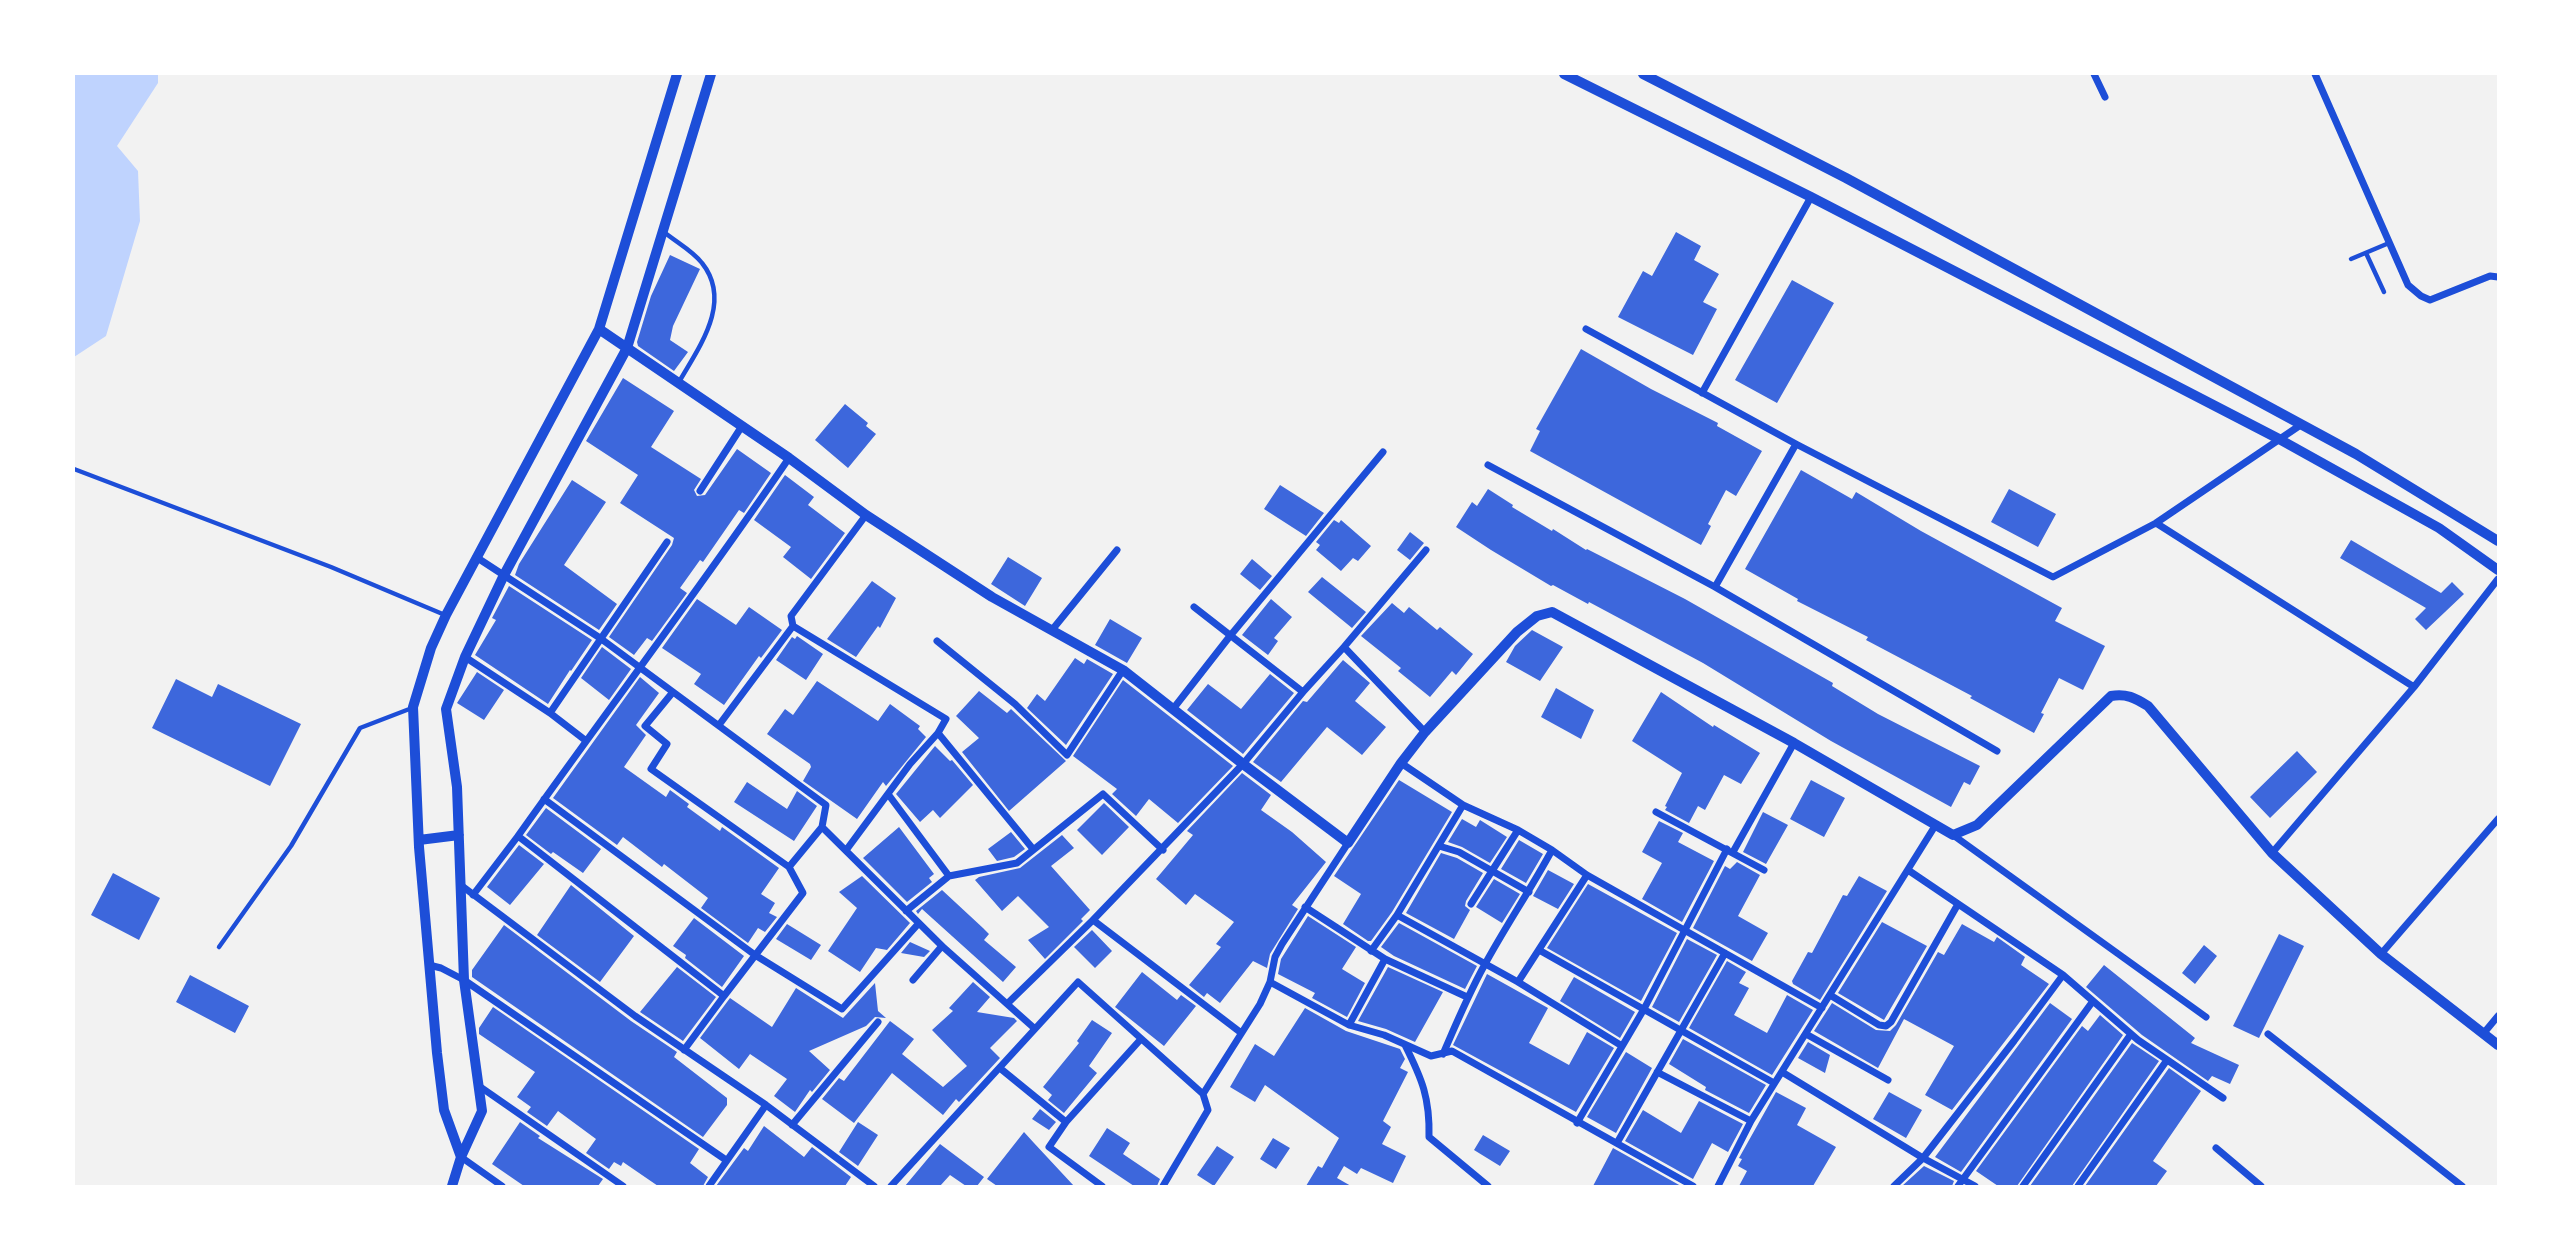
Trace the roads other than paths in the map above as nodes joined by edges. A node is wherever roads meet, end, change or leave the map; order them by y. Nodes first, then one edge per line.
1 (677, 74) edge
2 (711, 74) edge
3 (1564, 74) edge
4 (1643, 74) edge
5 (2094, 74) edge
6 (2315, 74) edge
7 (2105, 97) dead end
8 (1811, 197) junction
9 (663, 232) junction
10 (2389, 242) junction
11 (2366, 253) junction
12 (2351, 259) dead end
13 (2498, 277) edge
14 (2384, 292) dead end
15 (599, 329) junction
16 (1586, 329) dead end
17 (627, 348) junction
18 (679, 383) junction
19 (1702, 393) junction
20 (2302, 424) junction
21 (741, 426) junction
22 (2279, 439) junction
23 (1796, 444) junction
24 (1383, 452) dead end
25 (789, 457) junction
26 (1488, 465) dead end
27 (74, 469) edge
28 (700, 491) dead end
29 (866, 515) junction
30 (2156, 523) junction
31 (2498, 541) edge
32 (667, 542) dead end
33 (1117, 550) dead end
34 (1426, 550) dead end
35 (476, 557) junction
36 (2498, 570) edge
37 (504, 575) junction
38 (2498, 579) edge
39 (1715, 587) junction
40 (1194, 607) dead end
41 (446, 615) junction
42 (793, 626) junction
43 (1052, 630) junction
44 (1230, 636) junction
45 (600, 638) junction
46 (937, 641) dead end
47 (1344, 647) junction
48 (464, 657) junction
49 (640, 669) junction
50 (1123, 670) junction
51 (2414, 687) junction
52 (673, 692) junction
53 (1303, 692) junction
54 (413, 708) junction
55 (1173, 709) junction
56 (550, 713) junction
57 (719, 725) junction
58 (1425, 732) junction
59 (938, 733) junction
60 (585, 740) junction
61 (1794, 743) junction
62 (1997, 751) dead end
63 (1243, 764) junction
64 (1401, 764) junction
65 (887, 794) junction
66 (544, 799) junction
67 (1463, 805) junction
68 (1656, 812) dead end
69 (2498, 819) edge
70 (1935, 826) junction
71 (822, 827) junction
72 (1518, 830) junction
73 (459, 835) junction
74 (1953, 835) junction
75 (518, 836) junction
76 (419, 840) junction
77 (1348, 842) junction
78 (1439, 846) junction
79 (847, 849) junction
80 (1033, 849) junction
81 (1163, 850) junction
82 (1552, 850) junction
83 (1730, 850) junction
84 (2272, 853) junction
85 (789, 867) junction
86 (1764, 870) dead end
87 (1908, 870) junction
88 (1492, 871) junction
89 (1587, 875) junction
90 (949, 876) junction
91 (462, 886) junction
92 (1529, 892) junction
93 (473, 895) junction
94 (1471, 904) dead end
95 (1958, 904) junction
96 (1305, 907) junction
97 (906, 911) junction
98 (1396, 915) junction
99 (1093, 920) junction
100 (919, 923) junction
101 (1685, 930) junction
102 (942, 946) junction
103 (219, 947) dead end
104 (1539, 950) junction
105 (1371, 951) junction
106 (1725, 953) junction
107 (2381, 954) junction
108 (755, 955) junction
109 (1385, 959) junction
110 (1485, 963) junction
111 (429, 965) junction
112 (2063, 975) junction
113 (464, 980) junction
114 (914, 980) dead end
115 (1270, 982) junction
116 (1518, 982) junction
117 (1830, 995) junction
118 (724, 996) junction
119 (1467, 997) junction
120 (2094, 1001) junction
121 (1008, 1003) junction
122 (1822, 1008) junction
123 (1644, 1009) junction
124 (2498, 1016) edge
125 (2206, 1017) dead end
126 (878, 1022) dead end
127 (1349, 1025) junction
128 (1034, 1028) junction
129 (1679, 1030) junction
130 (1240, 1032) junction
131 (1806, 1034) junction
132 (2131, 1034) junction
133 (2268, 1034) dead end
134 (2483, 1034) junction
135 (1140, 1039) junction
136 (1405, 1045) junction
137 (2498, 1045) edge
138 (1622, 1046) junction
139 (684, 1050) junction
140 (1443, 1054) junction
141 (2167, 1060) junction
142 (1001, 1069) junction
143 (1657, 1072) junction
144 (1782, 1072) junction
145 (1888, 1080) dead end
146 (1774, 1083) junction
147 (479, 1086) junction
148 (1203, 1094) junction
149 (2223, 1098) dead end
150 (766, 1105) junction
151 (1751, 1121) junction
152 (1066, 1122) junction
153 (1577, 1123) junction
154 (792, 1125) junction
155 (1617, 1143) junction
156 (2216, 1147) dead end
157 (461, 1157) junction
158 (1923, 1158) junction
159 (726, 1160) junction
160 (1964, 1179) junction
161 (1090, 1183) edge
162 (1681, 1184) edge
163 (1899, 1185) edge
164 (452, 1186) edge
165 (502, 1186) edge
166 (623, 1186) edge
167 (709, 1186) edge
168 (874, 1186) edge
169 (891, 1186) edge
170 (1102, 1186) edge
171 (1163, 1186) edge
172 (1488, 1186) edge
173 (1693, 1186) edge
174 (1718, 1186) edge
175 (1958, 1186) edge
176 (1975, 1186) edge
177 (2023, 1186) edge
178 (2078, 1186) edge
179 (2261, 1186) edge
180 (2462, 1186) edge

1 - 15 street
2 - 9 street
3 - 8 street
4 - 20 street
5 - 7 street
6 - 10 street
8 - 19 street
8 - 22 street
9 - 17 street
9 - 18 lane
10 - 11 lane
10 - 13 street
11 - 12 lane
11 - 14 lane
15 - 17 street
15 - 35 street
16 - 19 street
17 - 18 street
17 - 37 street
18 - 21 street
19 - 23 street
20 - 22 street
20 - 31 street
21 - 25 street
21 - 28 street
22 - 30 street
22 - 36 street
23 - 30 street
23 - 39 street
24 - 44 street
25 - 29 street
25 - 49 street
26 - 39 street
27 - 41 lane
29 - 42 street
29 - 43 street
30 - 51 street
32 - 45 street
33 - 43 street
34 - 47 street
35 - 37 street
35 - 41 street
37 - 45 street
37 - 48 street
38 - 51 street
39 - 62 street
40 - 44 street
41 - 54 street
42 - 57 street
42 - 59 street
43 - 50 street
44 - 53 street
44 - 55 street
45 - 49 street
45 - 56 street
46 - 50 street
47 - 53 street
47 - 58 street
48 - 56 street
48 - 73 street
49 - 52 street
49 - 60 street
50 - 55 street
51 - 84 street
52 - 57 street
52 - 85 street
53 - 63 street
54 - 76 street
54 - 103 lane
55 - 63 street
56 - 60 street
57 - 71 street
58 - 61 street
58 - 64 street
59 - 65 street
59 - 80 street
60 - 66 street
61 - 70 street
61 - 83 street
63 - 77 street
63 - 81 street
64 - 67 street
64 - 77 street
65 - 79 street
65 - 90 street
66 - 75 street
66 - 108 street
67 - 72 street
67 - 78 street
68 - 83 street
69 - 107 street
70 - 74 street
70 - 87 street
71 - 79 street
71 - 85 street
72 - 82 street
72 - 88 street
73 - 76 street
73 - 91 street
74 - 84 street
74 - 125 street
75 - 93 street
75 - 118 street
76 - 111 street
77 - 96 street
78 - 88 street
78 - 98 street
79 - 97 street
80 - 81 street
80 - 90 street
81 - 99 street
82 - 89 street
82 - 92 street
83 - 86 street
83 - 101 street
84 - 107 street
85 - 108 street
87 - 95 street
87 - 117 street
88 - 92 street
88 - 94 street
89 - 101 street
89 - 104 street
90 - 97 street
91 - 93 street
91 - 113 street
92 - 110 street
93 - 139 street
95 - 112 street
95 - 117 street
96 - 105 street
96 - 115 street
97 - 100 street
98 - 105 street
98 - 110 street
99 - 121 street
99 - 130 street
100 - 102 street
100 - 108 street
101 - 106 street
101 - 123 street
102 - 114 street
102 - 121 street
104 - 116 street
104 - 123 street
105 - 109 street
106 - 122 street
106 - 129 street
107 - 134 street
108 - 118 street
109 - 119 street
109 - 127 street
110 - 116 street
110 - 119 street
111 - 113 street
111 - 157 street
112 - 120 street
112 - 158 street
113 - 147 street
113 - 159 street
115 - 127 street
115 - 130 street
116 - 138 street
117 - 122 street
118 - 139 street
119 - 140 street
120 - 132 street
120 - 160 street
121 - 128 street
122 - 131 street
123 - 129 street
123 - 138 street
124 - 134 street
126 - 154 street
127 - 136 street
128 - 135 street
128 - 142 street
129 - 143 street
129 - 146 street
130 - 148 street
131 - 144 street
131 - 145 street
132 - 141 street
132 - 177 street
133 - 180 street
134 - 137 street
135 - 148 street
135 - 152 street
136 - 140 street
136 - 172 street
138 - 153 street
139 - 150 street
140 - 153 street
141 - 149 street
141 - 178 street
142 - 152 street
142 - 169 street
143 - 151 street
143 - 155 street
144 - 146 street
144 - 158 street
146 - 151 street
147 - 157 street
147 - 166 street
148 - 171 street
150 - 154 street
150 - 159 street
151 - 174 street
152 - 161 street
153 - 155 street
154 - 168 street
155 - 162 street
156 - 179 street
157 - 164 street
157 - 165 street
158 - 160 street
158 - 163 street
159 - 167 street
160 - 175 street
160 - 176 street
161 - 170 street
162 - 173 street

